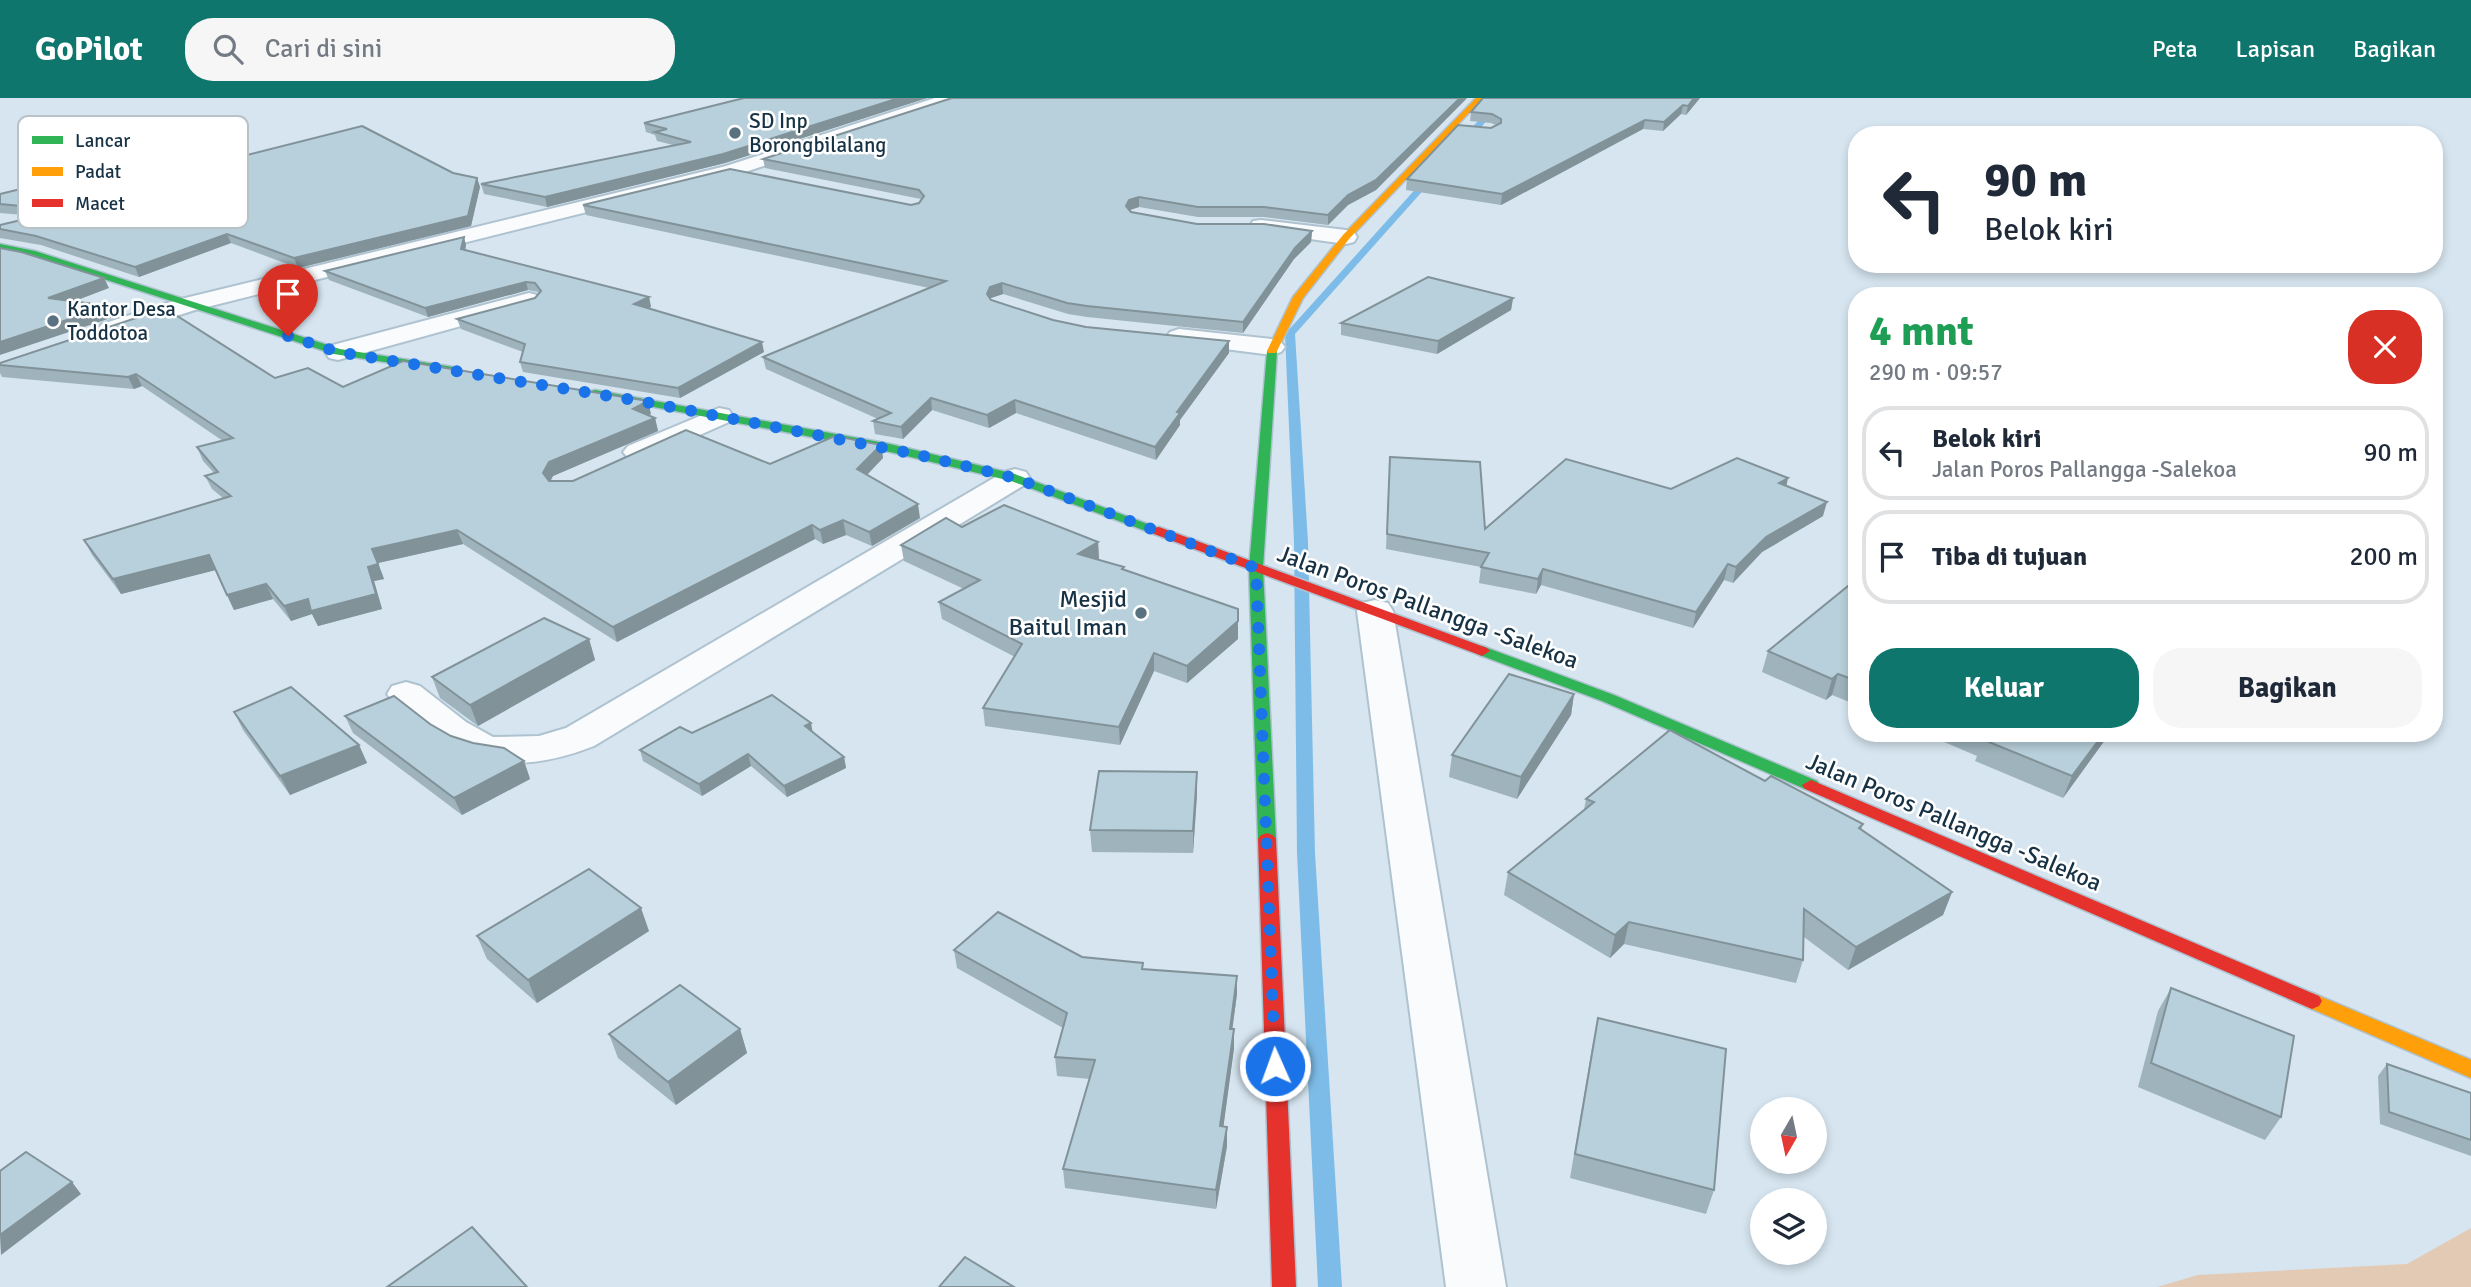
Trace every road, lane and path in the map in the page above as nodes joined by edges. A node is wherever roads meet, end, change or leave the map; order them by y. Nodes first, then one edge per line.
1 (952, 98) edge
2 (1479, 98) edge
3 (732, 170) junction
4 (771, 177) edge
5 (1242, 226) edge
6 (1346, 237) junction
7 (0, 247) edge
8 (529, 300) edge
9 (186, 305) junction
10 (1157, 335) edge
11 (86, 337) edge
12 (1272, 347) junction
13 (338, 352) junction
14 (475, 374) edge
15 (585, 392) edge
16 (719, 416) junction
17 (612, 464) edge
18 (1015, 478) junction
19 (1256, 568) junction
20 (1375, 611) junction
21 (406, 694) dead end
22 (2471, 1069) edge
23 (1284, 1287) edge
24 (1476, 1287) edge

1 - 3 street
2 - 6 main road
3 - 4 street
3 - 9 street
5 - 6 street
6 - 12 main road
7 - 9 main road
8 - 13 street
9 - 11 street
9 - 13 main road
10 - 12 street
12 - 19 main road
13 - 14 main road
15 - 16 main road, Jalan Poros Pallangga -Salekoa
16 - 17 street
16 - 18 main road, Jalan Poros Pallangga -Salekoa
18 - 19 main road, Jalan Poros Pallangga -Salekoa
18 - 21 street
19 - 20 main road, Jalan Poros Pallangga -Salekoa
19 - 23 main road
20 - 22 main road, Jalan Poros Pallangga -Salekoa
20 - 24 street

